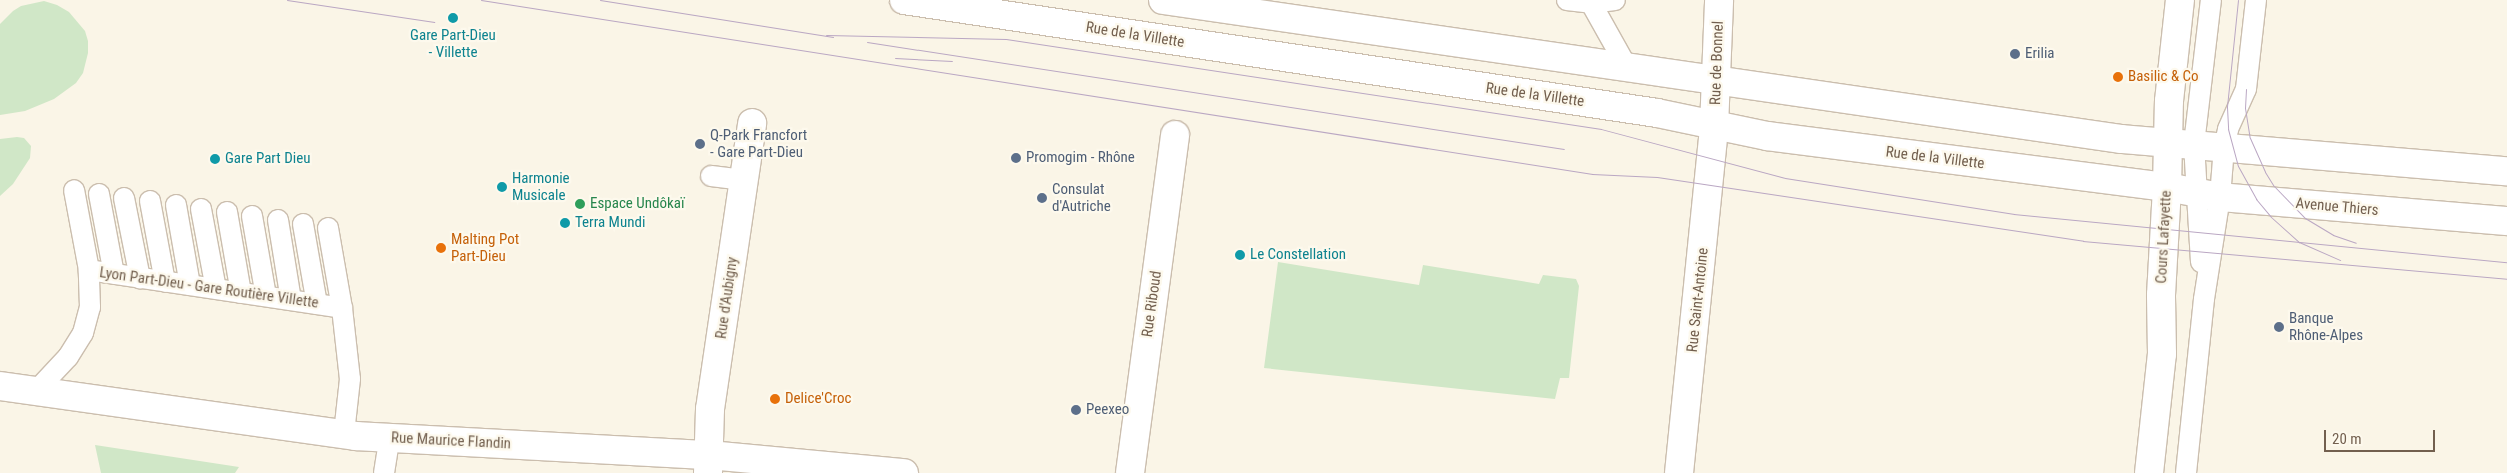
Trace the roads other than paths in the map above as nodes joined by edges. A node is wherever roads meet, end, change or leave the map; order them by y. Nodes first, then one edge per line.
1 (904, 0) edge
2 (1163, 0) edge
3 (1567, 0) edge
4 (1615, 0) edge
5 (1719, 0) edge
6 (2180, 0) edge
7 (2211, 0) edge
8 (2256, 0) edge
9 (1591, 3) junction
10 (1628, 68) junction
11 (1717, 81) junction
12 (752, 123) dead end
13 (1714, 127) junction
14 (1175, 136) dead end
15 (2182, 143) junction
16 (2224, 147) junction
17 (2507, 171) edge
18 (711, 176) dead end
19 (744, 180) junction
20 (2167, 188) junction
21 (74, 190) dead end
22 (99, 194) dead end
23 (2208, 195) junction
24 (124, 198) dead end
25 (150, 201) dead end
26 (176, 205) dead end
27 (201, 209) dead end
28 (227, 212) dead end
29 (252, 216) dead end
30 (278, 220) dead end
31 (2507, 221) edge
32 (303, 224) dead end
33 (328, 228) dead end
34 (89, 270) junction
35 (114, 274) junction
36 (140, 278) junction
37 (165, 282) junction
38 (190, 285) junction
39 (216, 289) junction
40 (241, 293) junction
41 (266, 296) junction
42 (292, 300) junction
43 (317, 304) junction
44 (342, 308) junction
45 (0, 386) edge
46 (36, 390) junction
47 (344, 433) junction
48 (388, 449) dead end
49 (708, 464) edge
50 (384, 473) edge
51 (904, 473) edge
52 (1130, 473) edge
53 (1679, 473) edge
54 (2149, 473) edge
55 (2186, 473) edge

1 - 13 main road, Rue de la Villette
2 - 10 main road
3 - 9 lane
4 - 9 lane
5 - 11 main road, Rue de Bonnel
6 - 15 main road, Cours Lafayette
7 - 15 lane
8 - 16 lane
9 - 10 lane
10 - 11 main road
11 - 13 main road, Rue de Bonnel
11 - 15 main road
12 - 19 main road, Rue d'Aubigny
13 - 20 main road, Rue de la Villette
13 - 53 main road, Rue Saint-Antoine
14 - 52 main road, Rue Riboud
15 - 16 main road
15 - 20 main road, Cours Lafayette
15 - 23 lane
16 - 17 main road
16 - 23 lane
18 - 19 lane
19 - 49 main road, Rue d'Aubigny
20 - 23 main road, Avenue Thiers
20 - 54 main road, Cours Lafayette
21 - 34 lane
22 - 35 lane
23 - 31 main road, Avenue Thiers
23 - 55 lane
24 - 36 lane
25 - 37 lane
26 - 38 lane
27 - 39 lane
28 - 40 lane
29 - 41 lane
30 - 42 lane
32 - 43 lane
33 - 44 lane
34 - 35 lane, Lyon Part-Dieu - Gare Routière Villette
34 - 46 lane, Lyon Part-Dieu - Gare Routière Villette
35 - 36 lane, Lyon Part-Dieu - Gare Routière Villette
36 - 37 lane, Lyon Part-Dieu - Gare Routière Villette
37 - 38 lane, Lyon Part-Dieu - Gare Routière Villette
38 - 39 lane, Lyon Part-Dieu - Gare Routière Villette
39 - 40 lane, Lyon Part-Dieu - Gare Routière Villette
40 - 41 lane, Lyon Part-Dieu - Gare Routière Villette
41 - 42 lane, Lyon Part-Dieu - Gare Routière Villette
42 - 43 lane, Lyon Part-Dieu - Gare Routière Villette
43 - 44 lane, Lyon Part-Dieu - Gare Routière Villette
44 - 47 lane
45 - 46 main road, Rue Maurice Flandin
46 - 47 main road, Rue Maurice Flandin
47 - 49 main road, Rue Maurice Flandin
48 - 50 lane
49 - 51 main road, Rue Maurice Flandin

